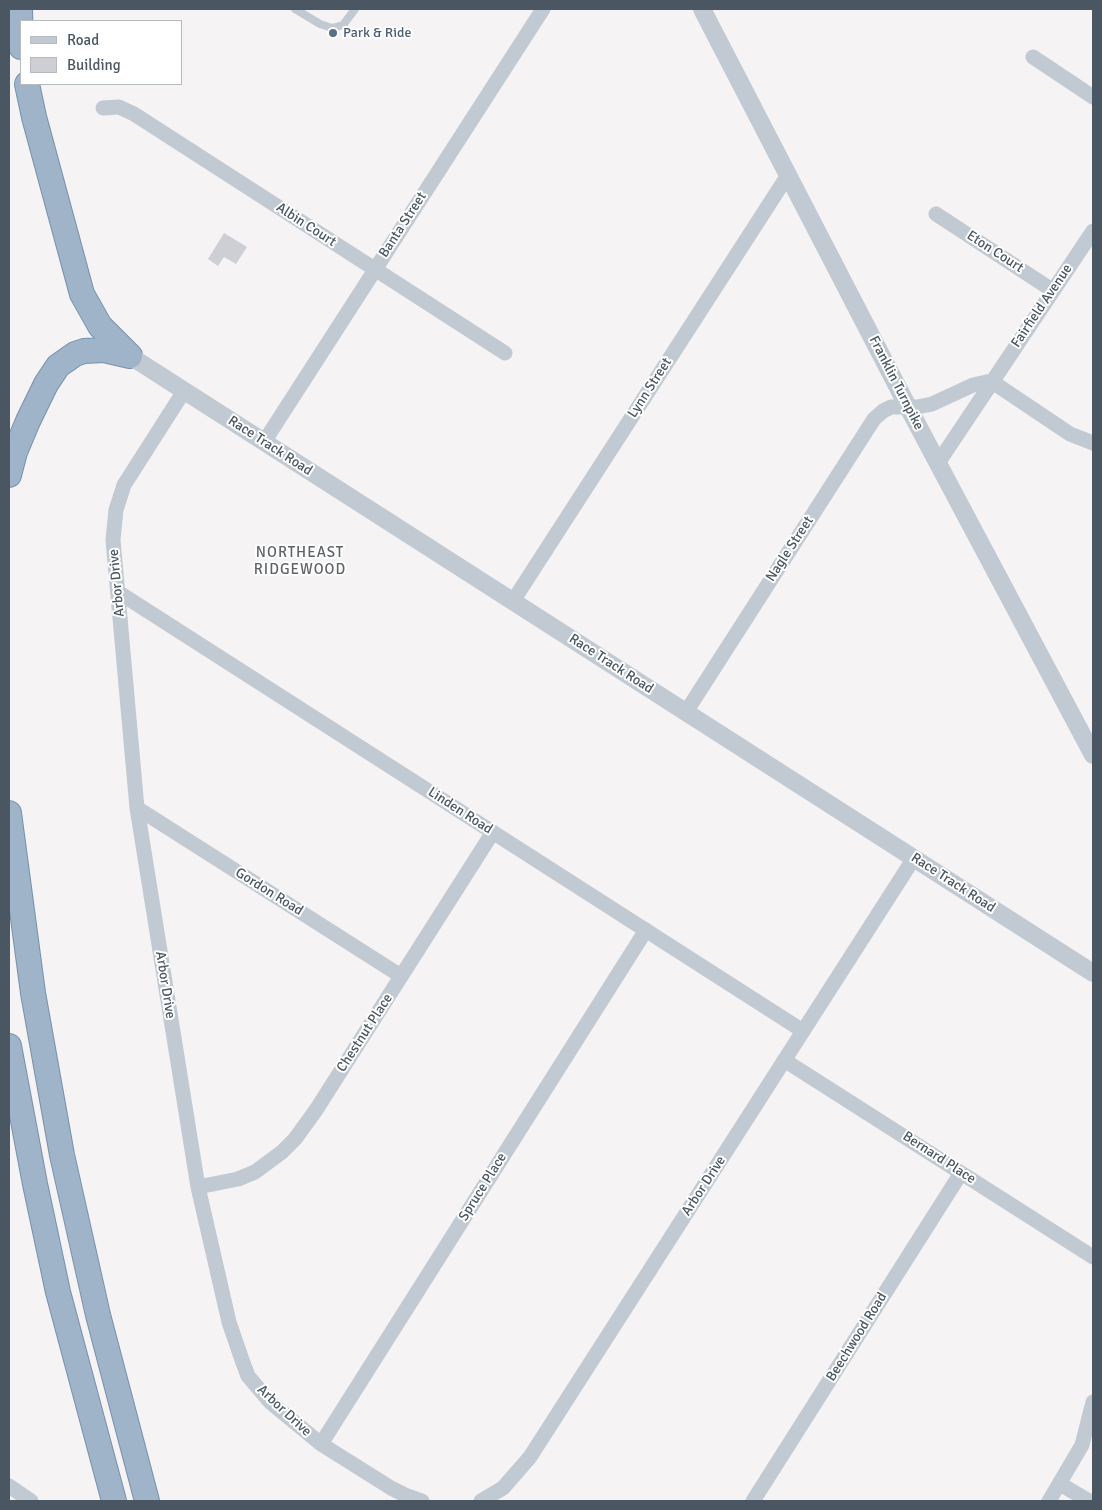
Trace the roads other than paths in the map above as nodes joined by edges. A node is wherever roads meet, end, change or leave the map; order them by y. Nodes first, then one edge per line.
1 (295, 9) edge
2 (354, 9) edge
3 (543, 9) edge
4 (702, 9) edge
5 (1033, 57) dead end
6 (27, 85) edge
7 (1093, 97) edge
8 (104, 108) dead end
9 (788, 175) junction
10 (936, 214) dead end
11 (1093, 231) edge
12 (375, 270) junction
13 (1052, 290) junction
14 (505, 353) dead end
15 (130, 356) junction
16 (992, 381) junction
17 (184, 391) junction
18 (908, 406) junction
19 (264, 442) junction
20 (1093, 443) edge
21 (938, 463) junction
22 (9, 475) edge
23 (118, 592) junction
24 (513, 601) junction
25 (686, 712) junction
26 (1093, 755) edge
27 (137, 808) junction
28 (9, 812) edge
29 (493, 832) junction
30 (914, 858) junction
31 (646, 930) junction
32 (1093, 973) edge
33 (401, 976) junction
34 (803, 1031) junction
35 (9, 1046) edge
36 (784, 1060) junction
37 (961, 1173) junction
38 (198, 1187) junction
39 (1093, 1257) edge
40 (1093, 1402) edge
41 (321, 1444) junction
42 (1060, 1484) junction
43 (9, 1486) edge
44 (31, 1501) edge
45 (114, 1501) edge
46 (147, 1501) edge
47 (422, 1501) edge
48 (481, 1501) edge
49 (753, 1501) edge
50 (1049, 1501) edge
51 (1089, 1501) edge

1 - 2 lane
3 - 12 street, Banta Street
4 - 9 street, Franklin Turnpike
5 - 7 street
6 - 15 highway
8 - 12 street, Albin Court
9 - 18 street, Franklin Turnpike
9 - 24 street, Lynn Street
10 - 13 street, Eton Court
11 - 13 street, Fairfield Avenue
12 - 14 street, Albin Court
12 - 19 street, Banta Street
13 - 16 street, Fairfield Avenue
15 - 17 street, Race Track Road
15 - 22 highway
16 - 18 street
16 - 20 street
16 - 21 street, Fairfield Avenue
17 - 19 street, Race Track Road
17 - 23 street, Arbor Drive
18 - 21 street, Franklin Turnpike
18 - 25 street, Nagle Street
19 - 24 street, Race Track Road
21 - 26 street, Franklin Turnpike
23 - 27 street, Arbor Drive
23 - 29 street, Linden Road
24 - 25 street, Race Track Road
25 - 30 street, Race Track Road
27 - 33 street, Gordon Road
27 - 38 street, Arbor Drive
28 - 46 highway
29 - 31 street, Linden Road
29 - 33 street, Chestnut Place
30 - 32 street, Race Track Road
30 - 34 street, Arbor Drive
31 - 34 street, Linden Road
31 - 41 street, Spruce Place
33 - 38 street, Chestnut Place
34 - 36 street, Arbor Drive
35 - 45 highway
36 - 37 street, Bernard Place
36 - 48 street, Arbor Drive
37 - 39 street, Bernard Place
37 - 49 street, Beechwood Road
38 - 41 street, Arbor Drive
40 - 42 street
41 - 47 street, Arbor Drive
42 - 50 street
42 - 51 street
43 - 44 street

